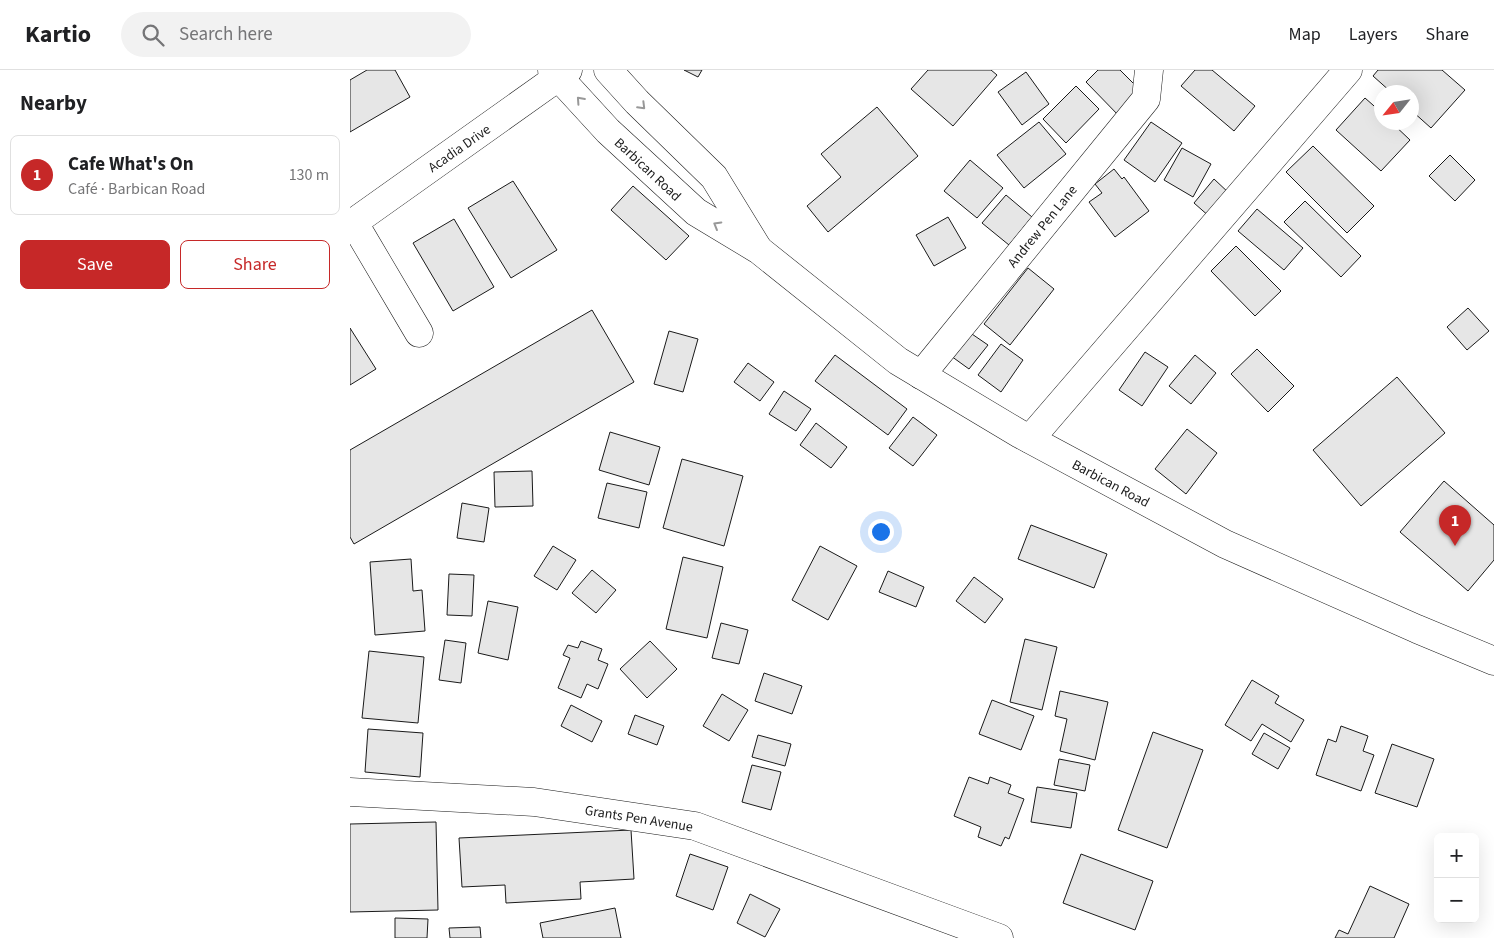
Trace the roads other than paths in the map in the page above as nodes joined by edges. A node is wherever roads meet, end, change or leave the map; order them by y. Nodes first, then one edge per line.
1 (608, 70) edge
2 (1149, 70) edge
3 (1348, 70) edge
4 (560, 72) edge
5 (352, 224) edge
6 (760, 250) junction
7 (419, 333) dead end
8 (920, 375) junction
9 (1030, 439) junction
10 (1494, 661) edge
11 (350, 792) edge
12 (1000, 938) edge

1 -> 6 street, Barbican Road
2 - 8 street, Andrew Pen Lane
3 - 9 street
4 - 5 street, Acadia Drive
6 -> 4 street, Barbican Road
5 - 7 street
6 - 8 street, Barbican Road
8 - 9 street, Barbican Road
9 - 10 street, Barbican Road
11 - 12 street, Grants Pen Avenue

